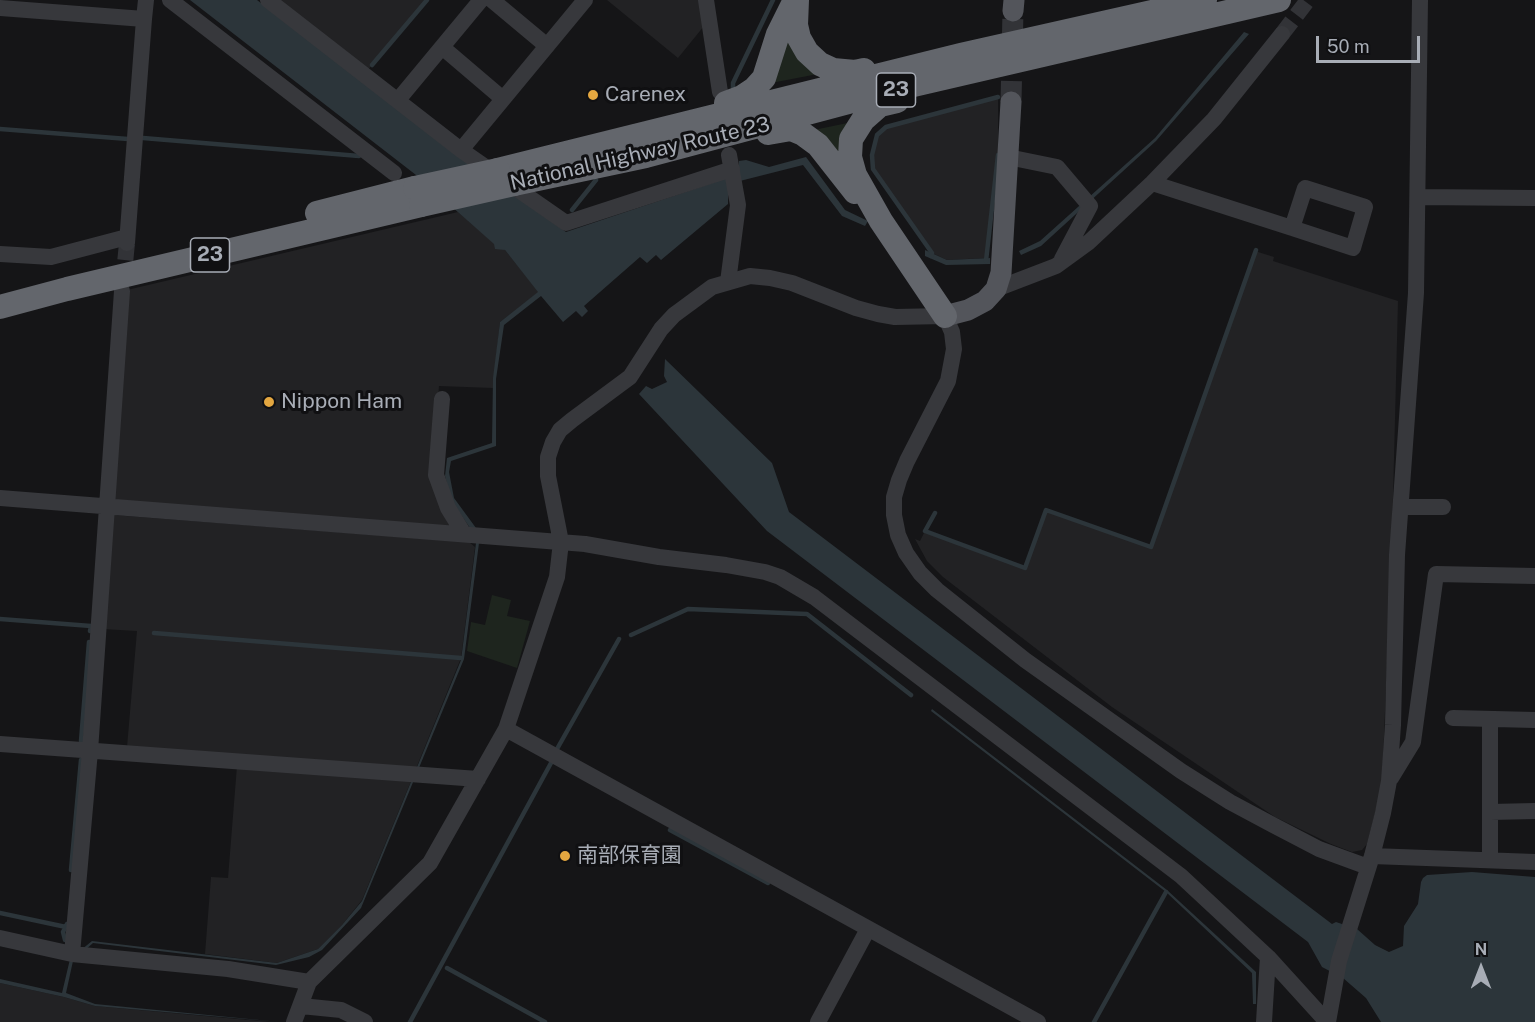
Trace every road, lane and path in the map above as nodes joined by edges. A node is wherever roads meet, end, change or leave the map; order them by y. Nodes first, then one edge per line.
1 (146, 0) edge
2 (170, 0) edge
3 (268, 0) edge
4 (481, 0) edge
5 (492, 0) edge
6 (585, 0) edge
7 (706, 0) edge
8 (796, 0) edge
9 (1205, 0) edge
10 (1279, 0) edge
11 (1420, 0) edge
12 (0, 8) edge
13 (144, 19) junction
14 (1282, 34) tunnel mouth
15 (547, 46) junction
16 (442, 47) junction
17 (961, 56) junction
18 (996, 66) junction
19 (720, 92) dead end
20 (503, 99) junction
21 (398, 100) junction
22 (1011, 102) tunnel mouth
23 (643, 145) junction
24 (461, 150) junction
25 (1008, 157) junction
26 (394, 173) dead end
27 (1152, 183) junction
28 (418, 197) junction
29 (1418, 197) junction
30 (1535, 198) edge
31 (881, 221) junction
32 (1292, 228) junction
33 (0, 254) edge
34 (1060, 263) junction
35 (729, 282) junction
36 (996, 289) junction
37 (122, 291) tunnel mouth
38 (0, 293) edge
39 (0, 307) edge
40 (945, 316) junction
41 (442, 399) dead end
42 (0, 498) edge
43 (106, 506) junction
44 (1401, 507) junction
45 (1443, 507) dead end
46 (471, 535) junction
47 (561, 542) junction
48 (1535, 576) edge
49 (1453, 718) dead end
50 (1490, 719) junction
51 (1535, 720) edge
52 (506, 729) junction
53 (0, 744) edge
54 (90, 751) junction
55 (478, 779) junction
56 (1389, 781) junction
57 (1490, 812) junction
58 (1535, 812) edge
59 (1490, 860) junction
60 (1370, 862) junction
61 (1535, 862) edge
62 (868, 929) junction
63 (0, 938) edge
64 (77, 954) junction
65 (1268, 957) junction
66 (309, 982) junction
67 (301, 1006) junction
68 (294, 1022) edge
69 (365, 1022) edge
70 (818, 1022) edge
71 (1038, 1022) edge
72 (1264, 1022) edge
73 (1327, 1022) edge

1 - 13 street
2 - 26 street
3 - 21 street
4 - 16 street
5 - 15 street
6 - 15 street
7 - 19 street
8 - 17 highway, 23
8 - 23 highway, 23
9 - 17 highway, National Highway Route 23 / 23
10 - 18 highway, National Highway Route 23 / 23
11 - 29 street
12 - 13 street
13 - 33 street
14 - 27 street
15 - 20 street
16 - 20 street
16 - 21 street
17 - 23 highway, National Highway Route 23 / 23
18 - 23 highway, National Highway Route 23 / 23
18 - 31 highway, 23
20 - 24 street
21 - 24 street
22 - 25 main road
23 - 28 highway, National Highway Route 23 / 23, bridge
23 - 31 highway, 23
24 - 35 street
25 - 34 street
25 - 36 main road
27 - 32 street
27 - 34 street
28 - 38 highway, National Highway Route 23 / 23
28 - 39 highway, National Highway Route 23 / 23
29 - 30 street
29 - 44 street
31 - 40 highway, 23
32 - 32 street
34 - 36 street
35 - 40 street
35 - 47 street
36 - 40 main road
37 - 43 street
40 - 60 street
41 - 46 street
42 - 43 street
43 - 46 street
43 - 54 street
44 - 45 street
44 - 56 street
46 - 47 street
47 - 52 street
47 - 65 street
48 - 56 street
49 - 50 street
50 - 51 street
50 - 57 street
52 - 55 street
52 - 62 street
53 - 54 street
54 - 55 street
54 - 64 street
55 - 66 street
56 - 60 street
57 - 58 street
57 - 59 street
59 - 60 street
59 - 61 street
60 - 73 street
62 - 70 street
62 - 71 street
63 - 64 street
64 - 66 street
65 - 72 street
65 - 73 street
66 - 67 street
67 - 68 street
67 - 69 street

